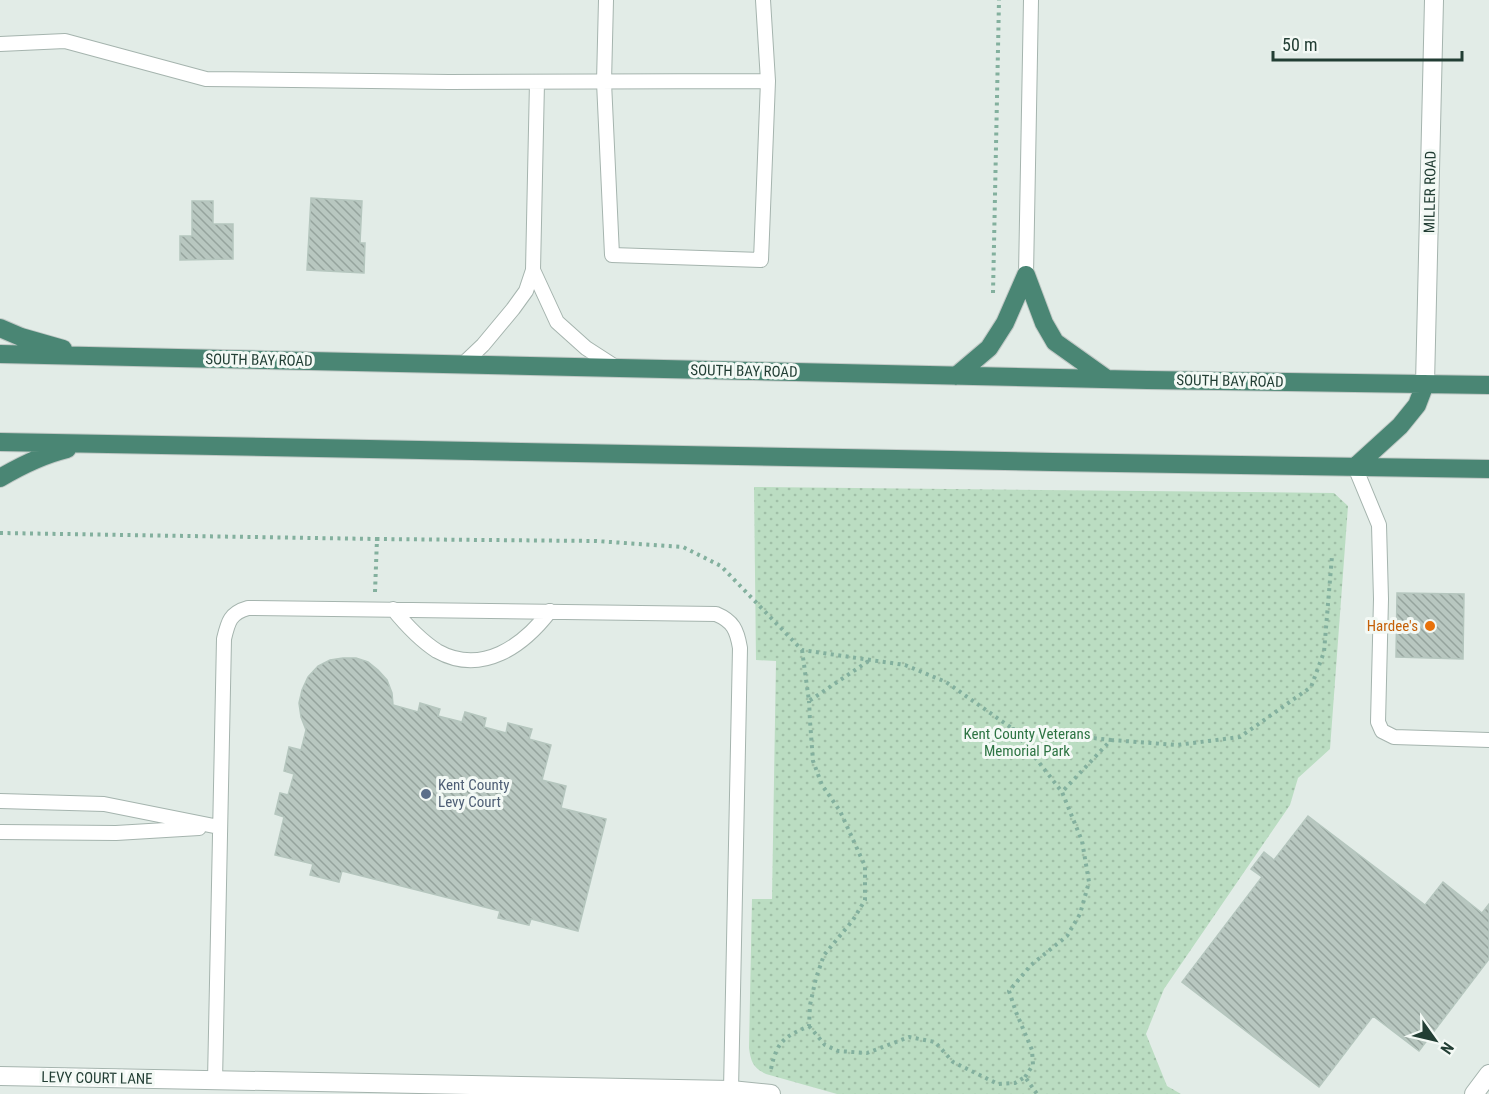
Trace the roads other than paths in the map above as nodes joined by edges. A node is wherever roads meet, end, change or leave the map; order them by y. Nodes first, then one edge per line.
1 (606, 0) edge
2 (763, 0) edge
3 (1031, 0) edge
4 (1434, 0) edge
5 (0, 44) edge
6 (768, 81) junction
7 (537, 82) junction
8 (604, 82) junction
9 (533, 270) junction
10 (1026, 275) junction
11 (0, 328) edge
12 (0, 354) edge
13 (90, 356) junction
14 (462, 365) junction
15 (617, 368) junction
16 (956, 375) junction
17 (1107, 379) junction
18 (1425, 384) junction
19 (1489, 386) edge
20 (0, 442) edge
21 (89, 444) junction
22 (1355, 467) junction
23 (1489, 469) edge
24 (0, 478) edge
25 (393, 609) junction
26 (550, 611) junction
27 (1489, 740) edge
28 (0, 801) edge
29 (219, 827) junction
30 (0, 832) edge
31 (1489, 1074) edge
32 (0, 1076) edge
33 (215, 1081) junction
34 (731, 1090) junction
35 (771, 1094) edge
36 (1474, 1094) edge

1 - 8 lane
2 - 6 lane
3 - 10 lane
4 - 18 street, MILLER ROAD
5 - 7 lane
6 - 8 lane
6 - 8 lane
7 - 8 lane
7 - 9 lane
9 - 14 lane
9 - 15 lane
10 - 16 highway
10 - 17 highway
11 - 13 highway
12 - 13 highway, SOUTH BAY ROAD
13 - 14 highway, SOUTH BAY ROAD
14 - 15 highway, SOUTH BAY ROAD
15 - 16 highway, SOUTH BAY ROAD
16 - 17 highway, SOUTH BAY ROAD
17 - 18 highway, SOUTH BAY ROAD
18 - 19 highway, SOUTH BAY ROAD
18 - 22 highway
20 - 21 highway
21 - 22 highway
21 - 24 highway
22 - 23 highway
22 - 27 lane
25 - 26 lane
25 - 26 lane
25 - 29 lane
26 - 34 lane
28 - 29 lane
29 - 30 lane
29 - 33 lane
31 - 36 street
32 - 33 street, LEVY COURT LANE
33 - 34 street, LEVY COURT LANE
34 - 35 street, LEVY COURT LANE

